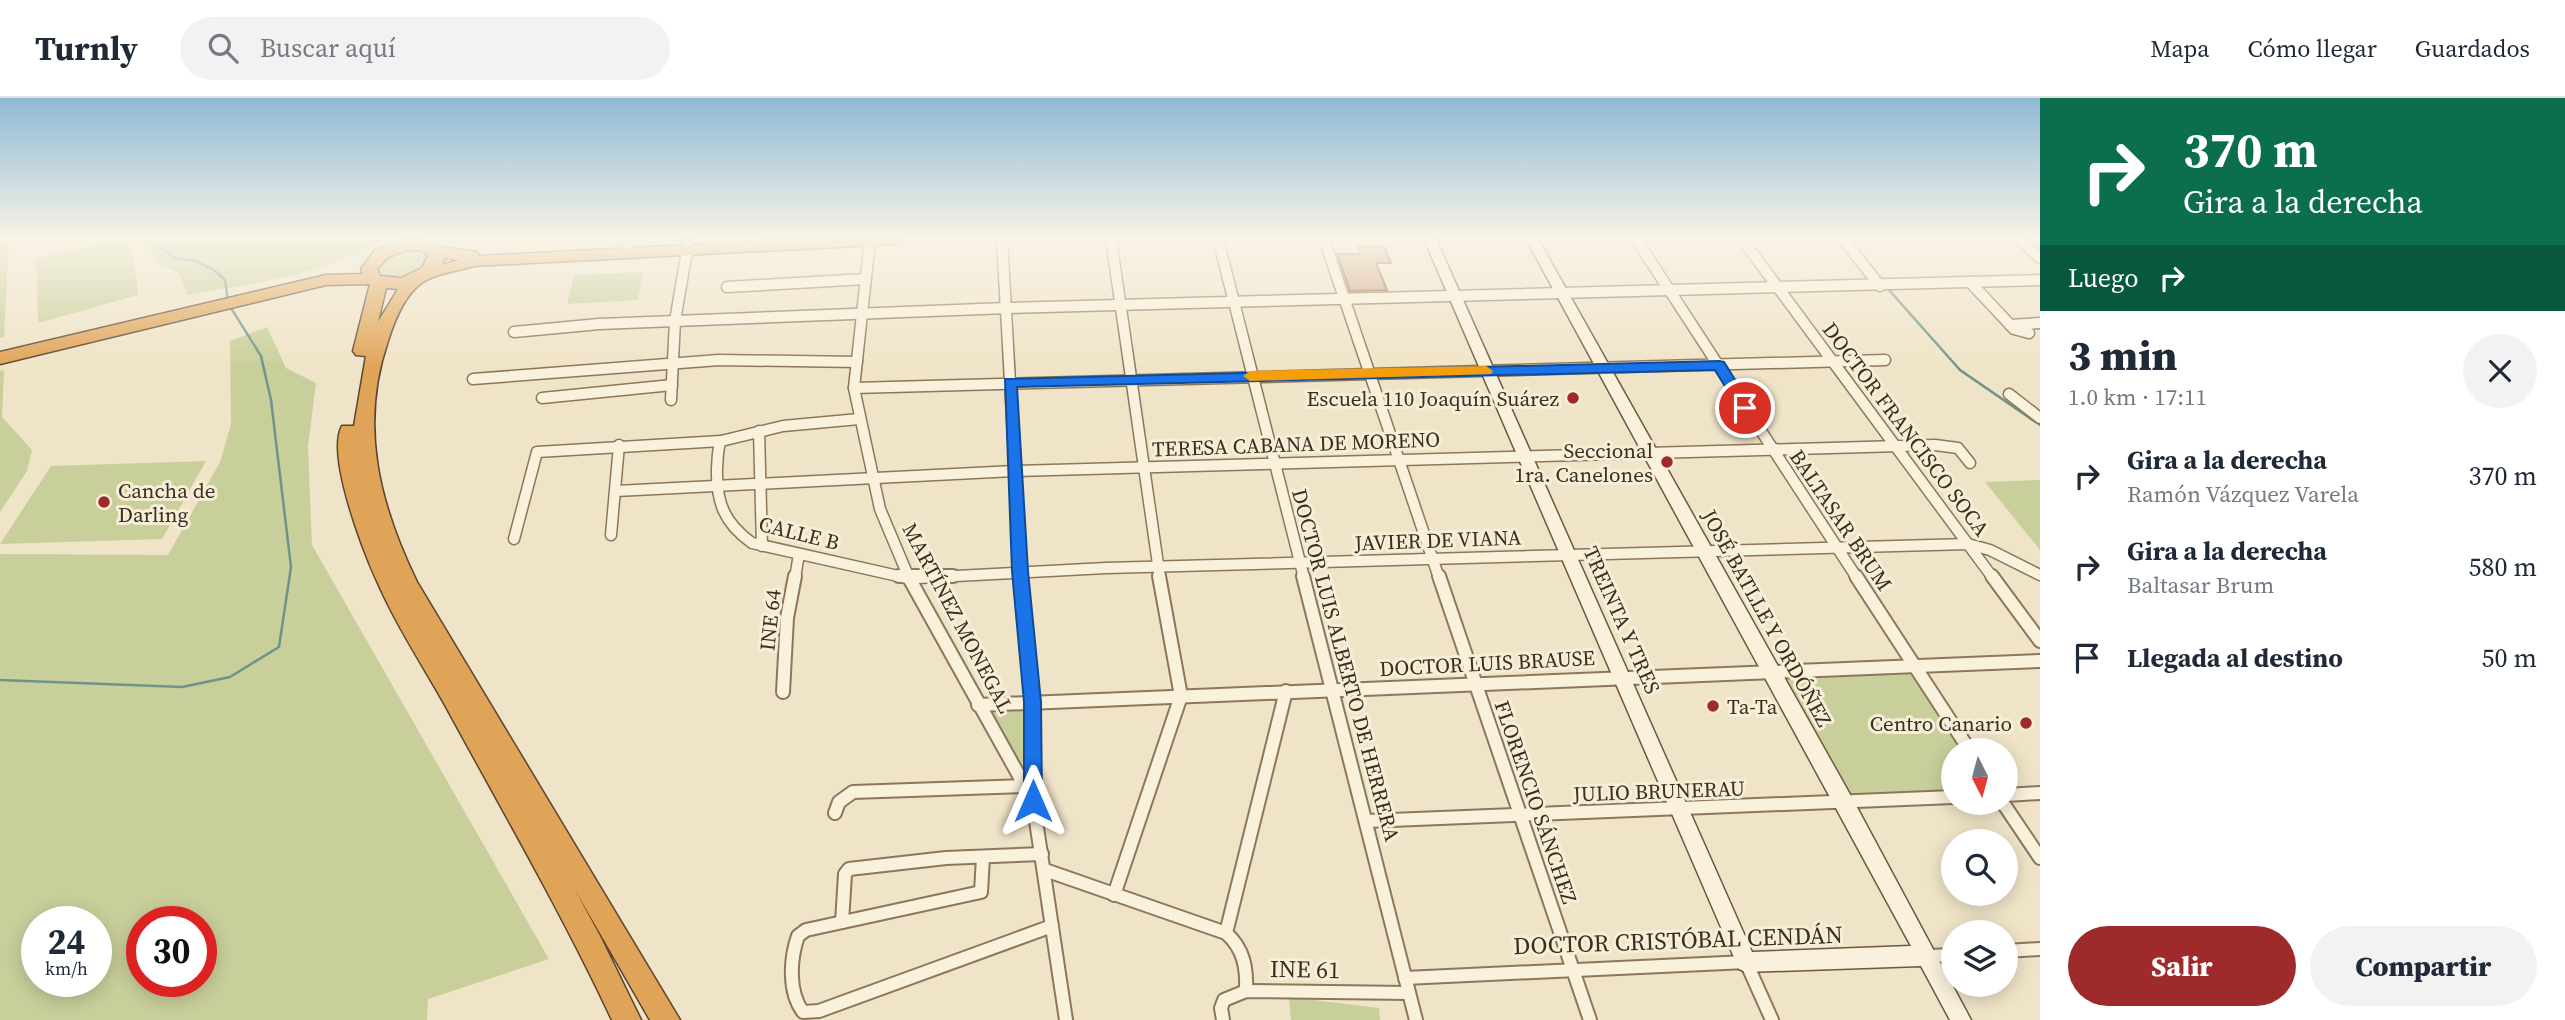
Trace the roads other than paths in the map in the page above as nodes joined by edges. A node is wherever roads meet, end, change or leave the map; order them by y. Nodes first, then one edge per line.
1 (310, 282) edge
2 (319, 282) edge
3 (376, 282) edge
4 (415, 282) edge
5 (681, 282) edge
6 (813, 282) edge
7 (866, 282) edge
8 (1005, 282) edge
9 (1118, 282) edge
10 (1227, 282) edge
11 (1339, 282) edge
12 (1449, 282) edge
13 (1556, 282) edge
14 (1666, 282) edge
15 (1774, 282) edge
16 (1877, 282) edge
17 (1970, 282) joint
18 (299, 286) junction
19 (1880, 286) junction
20 (727, 287) dead end
21 (1778, 288) junction
22 (1671, 290) junction
23 (1562, 293) junction
24 (1455, 295) junction
25 (1344, 298) junction
26 (1232, 301) junction
27 (1122, 305) junction
28 (1007, 308) junction
29 (863, 313) junction
30 (675, 321) junction
31 (2040, 323) edge
32 (2010, 325) junction
33 (514, 332) dead end
34 (2029, 333) dead end
35 (0, 358) edge
36 (1885, 360) dead end
37 (857, 362) junction
38 (1833, 362) junction
39 (672, 363) junction
40 (1719, 365) junction
41 (1602, 368) junction
42 (1488, 370) junction
43 (1371, 374) junction
44 (1251, 376) junction
45 (473, 379) dead end
46 (1133, 379) junction
47 (1010, 382) junction
48 (672, 385) junction
49 (853, 388) junction
50 (2009, 394) dead end
51 (542, 398) dead end
52 (671, 401) dead end
53 (2040, 418) edge
54 (859, 419) junction
55 (759, 431) junction
56 (721, 441) junction
57 (620, 445) junction
58 (1896, 446) junction
59 (1771, 450) junction
60 (1650, 454) junction
61 (1527, 458) junction
62 (1400, 460) junction
63 (1970, 463) dead end
64 (1274, 464) junction
65 (1145, 468) junction
66 (1014, 471) junction
67 (872, 478) junction
68 (760, 483) junction
69 (718, 486) junction
70 (616, 491) junction
71 (611, 535) dead end
72 (514, 539) dead end
73 (1968, 544) junction
74 (762, 545) junction
75 (1835, 548) junction
76 (1702, 551) junction
77 (799, 554) junction
78 (1569, 555) junction
79 (1434, 560) junction
80 (1298, 564) junction
81 (1158, 568) junction
82 (1020, 571) junction
83 (2040, 575) edge
84 (909, 578) junction
85 (2040, 641) edge
86 (2040, 661) edge
87 (1914, 664) junction
88 (1770, 670) junction
89 (1622, 676) junction
90 (1475, 682) junction
91 (1334, 689) junction
92 (1286, 691) junction
93 (783, 692) dead end
94 (1181, 696) junction
95 (1032, 702) junction
96 (978, 705) junction
97 (1961, 738) edge
98 (1025, 786) junction
99 (2040, 793) edge
100 (2018, 794) edge
101 (1941, 798) edge
102 (1033, 801) junction
103 (1845, 804) junction
104 (1680, 810) junction
105 (835, 813) dead end
106 (1520, 815) junction
107 (2012, 816) edge
108 (1367, 821) junction
109 (1042, 854) junction
110 (983, 857) junction
111 (2040, 859) edge
112 (1045, 870) junction
113 (1114, 895) junction
114 (842, 922) junction
115 (1052, 926) junction
116 (1226, 933) junction
117 (2040, 949) edge
118 (2018, 950) edge
119 (1941, 955) edge
120 (1928, 956) junction
121 (1746, 962) junction
122 (1573, 971) junction
123 (1407, 985) junction
124 (1245, 990) junction
125 (627, 1020) edge
126 (666, 1020) edge
127 (1066, 1020) edge
128 (1223, 1020) edge
129 (1416, 1020) edge
130 (1590, 1020) edge
131 (1772, 1020) edge
132 (1961, 1020) edge

1 - 18 highway
2 - 18 highway
3 - 125 highway
4 - 126 highway
5 - 30 street
6 - 20 street
7 - 29 street, MARTÍNEZ MONEGAL
8 - 28 street
9 - 27 street
10 - 26 street, DOCTOR LUIS ALBERTO DE HERRERA
11 - 25 street, FLORENCIO SÁNCHEZ
12 - 24 street, TREINTA Y TRES
13 - 23 street, JOSÉ BATLLE Y ORDÓÑEZ
14 - 22 street, BALTASAR BRUM
15 - 21 street, DOCTOR FRANCISCO SOCA
16 - 19 street
17 - 19 street
17 - 32 street
18 - 35 highway
19 - 21 street
21 - 22 street
21 - 38 street, DOCTOR FRANCISCO SOCA
22 - 23 street
22 - 40 street, BALTASAR BRUM
23 - 24 street
23 - 41 street, JOSÉ BATLLE Y ORDÓÑEZ
24 - 25 street
24 - 42 street, TREINTA Y TRES
25 - 26 street
25 - 43 street, FLORENCIO SÁNCHEZ
26 - 27 street
26 - 44 street, DOCTOR LUIS ALBERTO DE HERRERA
27 - 28 street
27 - 46 street
28 - 29 street
28 - 47 street
29 - 30 street
29 - 37 street, MARTÍNEZ MONEGAL
30 - 33 street
30 - 39 street
31 - 32 street
32 - 34 street
36 - 38 street
37 - 39 street
37 - 49 street, MARTÍNEZ MONEGAL
38 - 40 street
38 - 58 street, DOCTOR FRANCISCO SOCA
39 - 45 street
39 - 48 street
40 - 41 street
40 - 59 street, BALTASAR BRUM
41 - 42 street
41 - 60 street, JOSÉ BATLLE Y ORDÓÑEZ
42 - 43 street
42 - 61 street, TREINTA Y TRES
43 - 44 street
43 - 62 street, FLORENCIO SÁNCHEZ
44 - 46 street
44 - 64 street, DOCTOR LUIS ALBERTO DE HERRERA
46 - 47 street
46 - 65 street
47 - 49 street
47 - 66 street
48 - 51 street
48 - 52 street
49 - 54 street, MARTÍNEZ MONEGAL
50 - 53 street
54 - 55 street
54 - 67 street, MARTÍNEZ MONEGAL
55 - 56 street
55 - 68 street
56 - 57 street
56 - 69 street, CALLE B
57 - 70 street
57 - 72 street
58 - 59 street, TERESA CABANA DE MORENO
58 - 63 street, TERESA CABANA DE MORENO
58 - 73 street, DOCTOR FRANCISCO SOCA
59 - 60 street, TERESA CABANA DE MORENO
59 - 75 street, BALTASAR BRUM
60 - 61 street, TERESA CABANA DE MORENO
60 - 76 street, JOSÉ BATLLE Y ORDÓÑEZ
61 - 62 street, TERESA CABANA DE MORENO
61 - 78 street, TREINTA Y TRES
62 - 64 street, TERESA CABANA DE MORENO
62 - 79 street, FLORENCIO SÁNCHEZ
64 - 65 street, TERESA CABANA DE MORENO
64 - 80 street, DOCTOR LUIS ALBERTO DE HERRERA
65 - 66 street, TERESA CABANA DE MORENO
65 - 81 street
66 - 67 street, TERESA CABANA DE MORENO
66 - 82 street
67 - 68 street, TERESA CABANA DE MORENO
67 - 84 street, MARTÍNEZ MONEGAL
68 - 69 street, TERESA CABANA DE MORENO
68 - 74 street
69 - 70 street, TERESA CABANA DE MORENO
69 - 74 street, CALLE B
70 - 71 street
73 - 75 street, JAVIER DE VIANA
73 - 83 street
73 - 85 street, DOCTOR FRANCISCO SOCA
74 - 77 street, CALLE B
75 - 76 street, JAVIER DE VIANA
75 - 87 street, BALTASAR BRUM
76 - 78 street, JAVIER DE VIANA
76 - 88 street, JOSÉ BATLLE Y ORDÓÑEZ
77 - 84 street, CALLE B
77 - 93 street, INE 64
78 - 79 street, JAVIER DE VIANA
78 - 89 street, TREINTA Y TRES
79 - 80 street, JAVIER DE VIANA
79 - 90 street, FLORENCIO SÁNCHEZ
80 - 81 street, JAVIER DE VIANA
80 - 91 street, DOCTOR LUIS ALBERTO DE HERRERA
81 - 82 street, JAVIER DE VIANA
81 - 94 street
82 - 84 street, JAVIER DE VIANA
82 - 95 street
84 - 96 street, MARTÍNEZ MONEGAL
86 - 87 street, DOCTOR LUIS BRAUSE
87 - 88 street, DOCTOR LUIS BRAUSE
87 - 97 street, BALTASAR BRUM
88 - 89 street, DOCTOR LUIS BRAUSE
88 - 103 street, JOSÉ BATLLE Y ORDÓÑEZ
89 - 90 street, DOCTOR LUIS BRAUSE
89 - 104 street, TREINTA Y TRES
90 - 91 street, DOCTOR LUIS BRAUSE
90 - 106 street, FLORENCIO SÁNCHEZ
91 - 92 street, DOCTOR LUIS BRAUSE
91 - 108 street, DOCTOR LUIS ALBERTO DE HERRERA
92 - 94 street, DOCTOR LUIS BRAUSE
92 - 116 street
94 - 95 street, DOCTOR LUIS BRAUSE
94 - 113 street
95 - 96 street, DOCTOR LUIS BRAUSE
95 - 102 street
96 - 98 street, MARTÍNEZ MONEGAL
98 - 102 street, MARTÍNEZ MONEGAL
98 - 105 street
99 - 100 street
101 - 103 street, JULIO BRUNERAU
102 - 109 street
103 - 104 street, JULIO BRUNERAU
103 - 120 street, JOSÉ BATLLE Y ORDÓÑEZ
104 - 106 street, JULIO BRUNERAU
104 - 121 street, TREINTA Y TRES
106 - 108 street, JULIO BRUNERAU
106 - 122 street, FLORENCIO SÁNCHEZ
107 - 111 street
108 - 123 street, DOCTOR LUIS ALBERTO DE HERRERA
109 - 110 street
109 - 112 street
110 - 114 street
110 - 114 street
112 - 113 street
112 - 115 street
113 - 116 street
114 - 115 street
115 - 127 street
116 - 124 street
117 - 118 street
119 - 120 street, DOCTOR CRISTÓBAL CENDÁN
120 - 121 street, DOCTOR CRISTÓBAL CENDÁN
120 - 132 street, JOSÉ BATLLE Y ORDÓÑEZ
121 - 122 street, DOCTOR CRISTÓBAL CENDÁN
121 - 131 street, TREINTA Y TRES
122 - 123 street, DOCTOR CRISTÓBAL CENDÁN
122 - 130 street, FLORENCIO SÁNCHEZ
123 - 124 street, INE 61
123 - 129 street, DOCTOR LUIS ALBERTO DE HERRERA
124 - 128 street, INE 61

